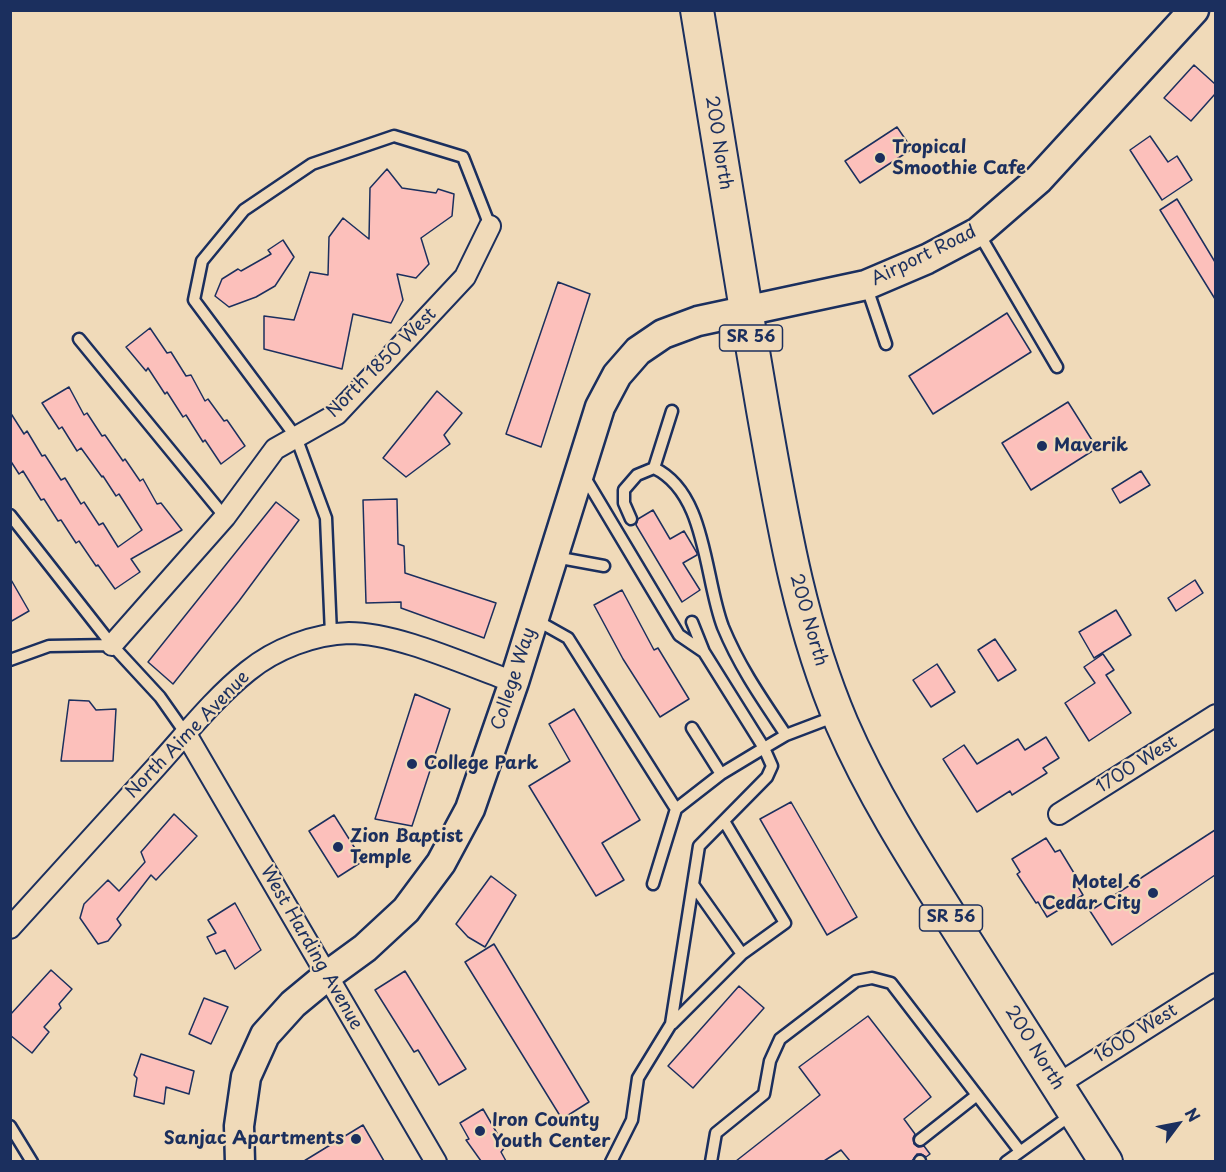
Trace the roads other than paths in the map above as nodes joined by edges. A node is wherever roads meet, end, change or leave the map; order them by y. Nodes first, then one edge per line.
1 (697, 10) edge
2 (1194, 10) edge
3 (490, 226) joint
4 (978, 232) junction
5 (866, 285) junction
6 (746, 312) junction
7 (79, 339) dead end
8 (886, 344) dead end
9 (1057, 367) dead end
10 (672, 411) dead end
11 (296, 437) junction
12 (654, 468) junction
13 (580, 470) junction
14 (10, 515) edge
15 (225, 517) junction
16 (631, 519) dead end
17 (552, 557) junction
18 (604, 566) dead end
19 (533, 618) junction
20 (692, 622) dead end
21 (331, 634) junction
22 (112, 645) junction
23 (705, 652) junction
24 (10, 660) edge
25 (514, 681) junction
26 (839, 715) junction
27 (1215, 715) edge
28 (692, 728) dead end
29 (186, 734) junction
30 (786, 735) junction
31 (764, 748) junction
32 (721, 774) junction
33 (676, 809) junction
34 (1059, 814) dead end
35 (724, 822) junction
36 (653, 884) dead end
37 (694, 885) junction
38 (10, 928) edge
39 (742, 954) junction
40 (328, 975) junction
41 (1215, 984) edge
42 (671, 1024) junction
43 (1057, 1085) junction
44 (976, 1095) junction
45 (1075, 1113) junction
46 (10, 1126) edge
47 (920, 1140) dead end
48 (1019, 1150) junction
49 (32, 1161) edge
50 (240, 1161) edge
51 (436, 1161) edge
52 (611, 1161) edge
53 (711, 1161) edge
54 (1006, 1161) edge
55 (1106, 1161) edge

1 - 6 main road, 200 North / SR 56
2 - 4 main road, Airport Road
3 - 11 street, North 1850 West
3 - 11 lane
4 - 5 main road, Airport Road
4 - 9 lane
5 - 6 main road, Airport Road
5 - 8 lane
6 - 13 main road, College Way
6 - 26 main road, 200 North / SR 56
7 - 15 lane
10 - 12 lane
11 - 15 street, North 1850 West
11 - 21 lane
12 - 16 lane
12 - 30 lane
13 - 17 main road, College Way
13 - 23 lane
14 - 22 lane
15 - 22 street, North 1850 West
17 - 18 lane
17 - 19 main road, College Way
19 - 25 main road, College Way
19 - 33 lane
20 - 23 lane
21 - 25 street, North Aime Avenue
21 - 29 street, North Aime Avenue
22 - 24 lane
22 - 29 lane
23 - 31 lane
25 - 40 main road, College Way
26 - 30 lane
26 - 43 main road, 200 North / SR 56
27 - 34 street, 1700 West
28 - 32 lane
29 - 38 street, North Aime Avenue
29 - 40 street, West Harding Avenue
30 - 31 lane
31 - 32 lane
31 - 35 lane
32 - 33 lane
33 - 36 lane
35 - 37 lane
35 - 39 lane
37 - 39 lane
37 - 42 lane
39 - 42 lane
40 - 50 main road, College Way
40 - 51 street, West Harding Avenue
41 - 43 street, 1600 West
42 - 52 lane
43 - 45 main road, 200 North / SR 56
44 - 47 lane
44 - 48 lane
44 - 53 lane
45 - 48 lane
45 - 55 main road, 200 North / SR 56
46 - 49 lane
48 - 54 lane

